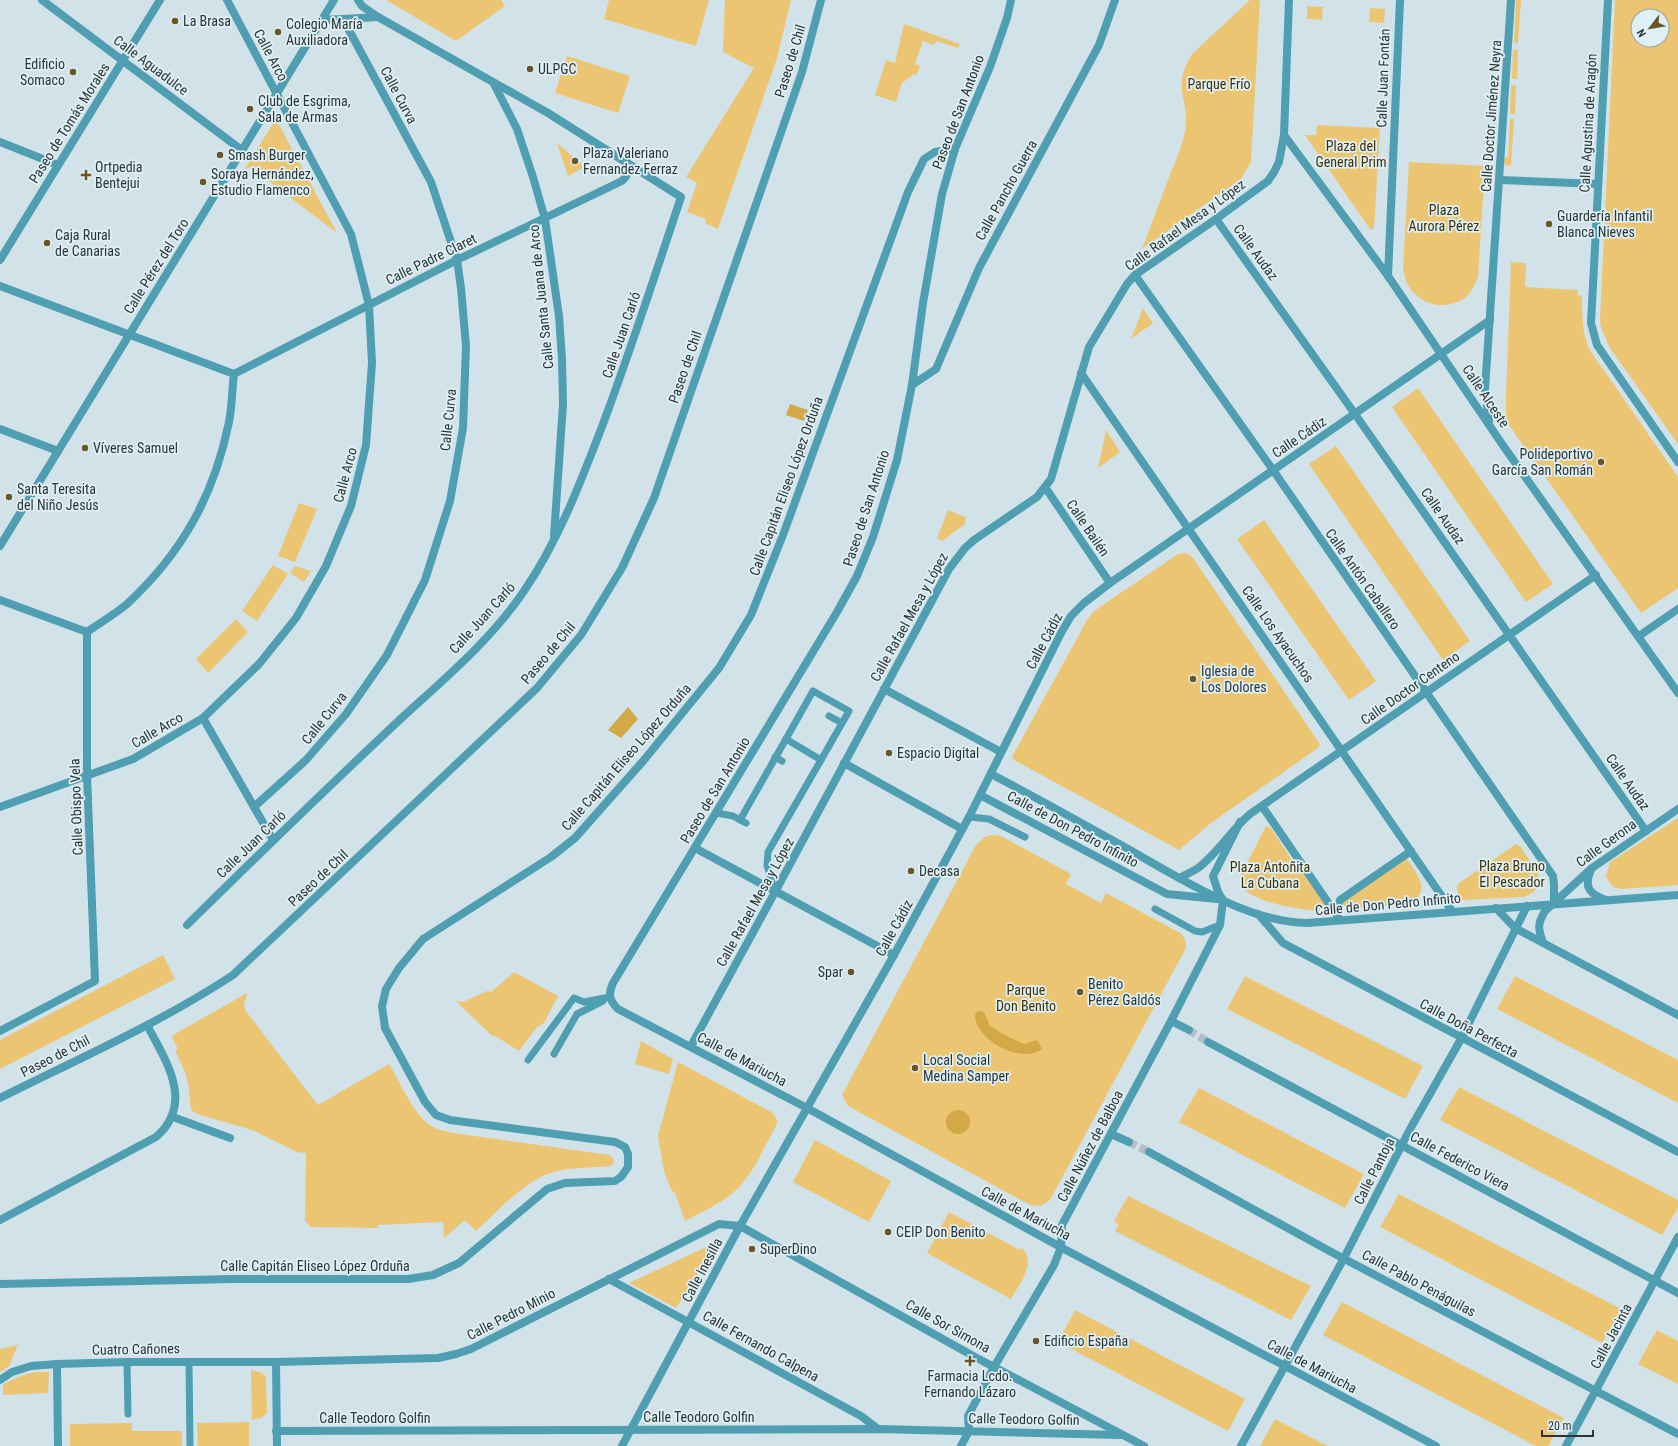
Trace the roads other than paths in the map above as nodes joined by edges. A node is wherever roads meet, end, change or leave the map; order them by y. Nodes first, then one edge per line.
1 (42, 0) edge
2 (160, 0) edge
3 (227, 0) edge
4 (334, 0) edge
5 (358, 0) edge
6 (820, 0) edge
7 (1011, 0) edge
8 (1115, 0) edge
9 (1289, 0) edge
10 (1400, 0) edge
11 (1511, 0) edge
12 (1608, 0) edge
13 (378, 17) junction
14 (343, 19) junction
15 (322, 20) junction
16 (122, 60) junction
17 (494, 84) junction
18 (277, 94) junction
19 (1284, 135) junction
20 (0, 142) edge
21 (955, 149) junction
22 (243, 150) junction
23 (626, 162) junction
24 (58, 165) junction
25 (1500, 180) junction
26 (1598, 184) junction
27 (545, 219) junction
28 (1216, 219) junction
29 (0, 260) edge
30 (457, 260) junction
31 (1135, 274) junction
32 (1388, 276) junction
33 (0, 286) edge
34 (369, 305) junction
35 (1490, 320) junction
36 (129, 335) junction
37 (1442, 354) junction
38 (1081, 373) junction
39 (234, 374) junction
40 (912, 385) junction
41 (1355, 414) junction
42 (1489, 424) junction
43 (0, 429) edge
44 (58, 451) junction
45 (1678, 462) edge
46 (1272, 470) junction
47 (1045, 487) junction
48 (1189, 529) junction
49 (553, 541) junction
50 (0, 546) edge
51 (1596, 575) junction
52 (1110, 583) junction
53 (0, 600) edge
54 (1678, 609) edge
55 (88, 632) junction
56 (1510, 635) junction
57 (1639, 636) junction
58 (884, 689) junction
59 (1426, 693) junction
60 (1678, 694) edge
61 (829, 716) dead end
62 (203, 718) junction
63 (842, 723) junction
64 (786, 739) junction
65 (1342, 751) junction
66 (1001, 752) junction
67 (775, 758) junction
68 (821, 760) junction
69 (782, 761) dead end
70 (844, 763) junction
71 (991, 774) junction
72 (87, 775) junction
73 (980, 795) junction
74 (1262, 806) junction
75 (0, 807) edge
76 (254, 807) junction
77 (1678, 809) edge
78 (717, 813) junction
79 (969, 817) junction
80 (1240, 822) junction
81 (962, 829) junction
82 (1646, 831) junction
83 (1025, 837) dead end
84 (273, 840) junction
85 (695, 848) junction
86 (1411, 851) junction
87 (1592, 868) junction
88 (1179, 878) junction
89 (775, 892) junction
90 (1678, 895) edge
91 (1223, 900) junction
92 (1606, 900) junction
93 (1554, 903) junction
94 (1527, 906) junction
95 (1496, 908) junction
96 (1154, 909) dead end
97 (1452, 911) junction
98 (1258, 914) junction
99 (1338, 917) junction
100 (187, 925) dead end
101 (1220, 925) junction
102 (1515, 928) junction
103 (1543, 943) junction
104 (894, 955) junction
105 (610, 997) junction
106 (1678, 1015) edge
107 (1171, 1021) junction
108 (147, 1024) junction
109 (1189, 1030) tunnel mouth
110 (0, 1031) edge
111 (1461, 1039) junction
112 (1208, 1042) tunnel mouth
113 (690, 1046) junction
114 (554, 1054) dead end
115 (528, 1060) dead end
116 (0, 1098) edge
117 (807, 1108) junction
118 (173, 1117) junction
119 (1112, 1134) junction
120 (230, 1138) dead end
121 (1129, 1142) tunnel mouth
122 (1402, 1145) junction
123 (1149, 1152) tunnel mouth
124 (1678, 1152) edge
125 (0, 1220) edge
126 (740, 1226) junction
127 (1678, 1237) edge
128 (1061, 1247) junction
129 (1344, 1258) junction
130 (609, 1279) junction
131 (1655, 1281) junction
132 (0, 1284) edge
133 (1678, 1292) edge
134 (689, 1322) junction
135 (127, 1362) junction
136 (189, 1362) junction
137 (276, 1362) junction
138 (57, 1364) junction
139 (1284, 1366) junction
140 (994, 1367) junction
141 (0, 1380) edge
142 (1597, 1390) junction
143 (128, 1414) dead end
144 (878, 1429) junction
145 (630, 1430) junction
146 (276, 1431) junction
147 (969, 1431) junction
148 (1678, 1434) edge
149 (1122, 1435) junction
150 (58, 1446) edge
151 (190, 1446) edge
152 (276, 1446) edge
153 (622, 1446) edge
154 (961, 1446) edge
155 (1144, 1446) edge
156 (1241, 1446) edge
157 (1436, 1446) edge
158 (1566, 1446) edge

1 - 16 street, Calle Aguadulce
2 - 16 street, Paseo de Tomás Morales
3 - 18 street, Calle Arco
4 - 15 street, Calle Pérez del Toro
5 - 13 street
6 - 108 street, Paseo de Chil
7 - 21 street, Paseo de San Antonio
8 - 40 street, Calle Pancho Guerra
9 - 19 street, Calle Rafael Mesa y López
10 - 32 street, Calle Juan Fontán
11 - 25 street, Calle Doctor Jiménez Neyra
12 - 26 street, Calle Agustina de Aragón
13 - 14 street
13 - 17 street
14 - 15 street
14 - 30 street, Calle Curva
15 - 18 street, Calle Pérez del Toro
16 - 22 street, Calle Aguadulce
16 - 24 street, Paseo de Tomás Morales
17 - 23 street
17 - 27 street, Calle Santa Juana de Arco
18 - 22 street, Calle Pérez del Toro
18 - 34 street, Calle Arco
19 - 28 street, Calle Rafael Mesa y López
19 - 32 street, Calle Alceste
20 - 24 street
21 - 40 street, Paseo de San Antonio
21 - 132 street, Calle Capitán Eliseo López Orduña
22 - 36 street, Calle Pérez del Toro
23 - 27 street, Calle Padre Claret
23 - 49 street, Calle Juan Carló
24 - 29 street, Paseo de Tomás Morales
25 - 26 street
25 - 35 street, Calle Doctor Jiménez Neyra
26 - 45 street, Calle Agustina de Aragón
27 - 30 street, Calle Padre Claret
27 - 49 street, Calle Santa Juana de Arco
28 - 31 street, Calle Rafael Mesa y López
28 - 41 street, Calle Audaz
30 - 34 street, Calle Padre Claret
30 - 76 street, Calle Curva
31 - 38 street, Calle Rafael Mesa y López
31 - 46 street, Calle Antón Caballero
32 - 37 street, Calle Alceste
33 - 36 street
34 - 39 street, Calle Padre Claret
34 - 62 street, Calle Arco
35 - 37 street, Calle Cádiz
35 - 42 street, Calle Doctor Jiménez Neyra
36 - 39 street
36 - 44 street, Calle Pérez del Toro
37 - 41 street, Calle Cádiz
37 - 42 street, Calle Alceste
38 - 47 street, Calle Rafael Mesa y López
38 - 48 street, Calle Los Ayacuchos
39 - 55 street
40 - 78 street, Paseo de San Antonio
41 - 46 street, Calle Cádiz
41 - 56 street, Calle Audaz
42 - 51 street, Calle Alceste
43 - 44 street
44 - 50 street, Calle Pérez del Toro
46 - 48 street, Calle Cádiz
46 - 59 street, Calle Antón Caballero
47 - 52 street, Calle Bailén
47 - 58 street, Calle Rafael Mesa y López
48 - 52 street, Calle Cádiz
48 - 65 street, Calle Los Ayacuchos
49 - 84 street, Calle Juan Carló
51 - 56 street, Calle Doctor Centeno
51 - 57 street, Calle Alceste
52 - 66 street, Calle Cádiz
53 - 55 street
54 - 57 street
55 - 72 street, Calle Obispo Vela
56 - 59 street, Calle Doctor Centeno
56 - 82 street, Calle Audaz
57 - 60 street, Calle Alceste
58 - 66 street
58 - 70 street, Calle Rafael Mesa y López
59 - 65 street, Calle Doctor Centeno
59 - 93 street, Calle Antón Caballero
61 - 63 lane
62 - 72 street, Calle Arco
62 - 76 street
63 - 64 lane
63 - 68 lane
64 - 67 lane
64 - 68 lane
65 - 74 street, Calle Doctor Centeno
65 - 86 street, Calle Los Ayacuchos
66 - 71 street, Calle Cádiz
67 - 69 lane
67 - 78 lane
68 - 89 lane
70 - 81 street
70 - 89 street, Calle Rafael Mesa y López
71 - 73 street, Calle Cádiz
71 - 88 street, Calle de Don Pedro Infinito
72 - 75 street, Calle Arco
72 - 110 street, Calle Obispo Vela
73 - 79 street, Calle Cádiz
73 - 91 street, Calle de Don Pedro Infinito
74 - 80 street, Calle Doctor Centeno
74 - 99 street
76 - 84 street
77 - 82 street, Calle Gerona
78 - 85 street, Paseo de San Antonio
79 - 81 street, Calle Cádiz
79 - 83 lane
80 - 88 street, Calle Doctor Centeno
80 - 91 street, Calle Doctor Centeno
81 - 104 street, Calle Cádiz
82 - 87 street, Calle Gerona
84 - 100 street, Calle Juan Carló
85 - 89 street
85 - 105 street, Paseo de San Antonio
86 - 97 street, Calle Los Ayacuchos
86 - 99 street
87 - 92 street
87 - 93 street, Calle Gerona
88 - 91 street, Calle de Don Pedro Infinito
89 - 104 street
89 - 113 street, Calle Rafael Mesa y López
90 - 92 street, Calle de Don Pedro Infinito
91 - 98 street, Calle de Don Pedro Infinito
91 - 101 street, Calle Núñez de Balboa
92 - 93 street, Calle de Don Pedro Infinito
93 - 94 street, Calle de Don Pedro Infinito
93 - 103 street, Calle Gerona
94 - 95 street, Calle de Don Pedro Infinito
94 - 102 street, Calle Pantoja
95 - 97 street, Calle de Don Pedro Infinito
95 - 102 street
96 - 101 lane
97 - 99 street, Calle de Don Pedro Infinito
98 - 99 street, Calle de Don Pedro Infinito
98 - 111 street, Calle Doña Perfecta
101 - 107 street, Calle Núñez de Balboa
102 - 103 street
102 - 111 street, Calle Pantoja
103 - 106 street
104 - 117 street, Calle Cádiz
105 - 113 street, Calle de Mariucha
105 - 114 lane
105 - 115 lane
107 - 109 street
107 - 119 street, Calle Núñez de Balboa
108 - 116 street, Paseo de Chil
108 - 118 street
111 - 122 street, Calle Pantoja
111 - 124 street, Calle Doña Perfecta
112 - 122 street, Calle Federico Viera
113 - 117 street, Calle de Mariucha
117 - 126 street, Calle Inesilla
117 - 128 street, Calle de Mariucha
118 - 120 street
118 - 125 street
119 - 121 street
119 - 128 street, Calle Núñez de Balboa
122 - 129 street, Calle Pantoja
122 - 131 street, Calle Federico Viera
123 - 129 street, Calle Pablo Penáguilas
126 - 130 street, Calle Pedro Minio
126 - 134 street, Calle Inesilla
126 - 140 street, Calle Sor Simona
127 - 131 street, Calle Jacinta
128 - 139 street, Calle de Mariucha
128 - 140 street, Calle Núñez de Balboa
129 - 139 street, Calle Pantoja
129 - 142 street, Calle Pablo Penáguilas
130 - 134 street, Calle Fernando Calpena
130 - 137 street, Calle Pedro Minio
131 - 133 street, Calle Federico Viera
131 - 142 street, Calle Jacinta
134 - 144 street, Calle Fernando Calpena
134 - 145 street, Calle Inesilla
135 - 136 street, Cuatro Cañones
135 - 138 street, Cuatro Cañones
135 - 143 lane
136 - 137 street, Cuatro Cañones
136 - 151 lane
137 - 146 street
138 - 141 street, Cuatro Cañones
138 - 150 street
139 - 156 street, Calle Pantoja
139 - 157 street, Calle de Mariucha
140 - 147 street, Calle Núñez de Balboa
140 - 149 street, Calle Sor Simona
142 - 148 street, Calle Pablo Penáguilas
142 - 158 street, Calle Jacinta
144 - 145 street, Calle Teodoro Golfin
144 - 147 street, Calle Teodoro Golfin
145 - 146 street, Calle Teodoro Golfin
145 - 153 street, Calle Inesilla
146 - 152 street
147 - 149 street, Calle Teodoro Golfin
147 - 154 street, Calle Núñez de Balboa
149 - 155 street, Calle Sor Simona

